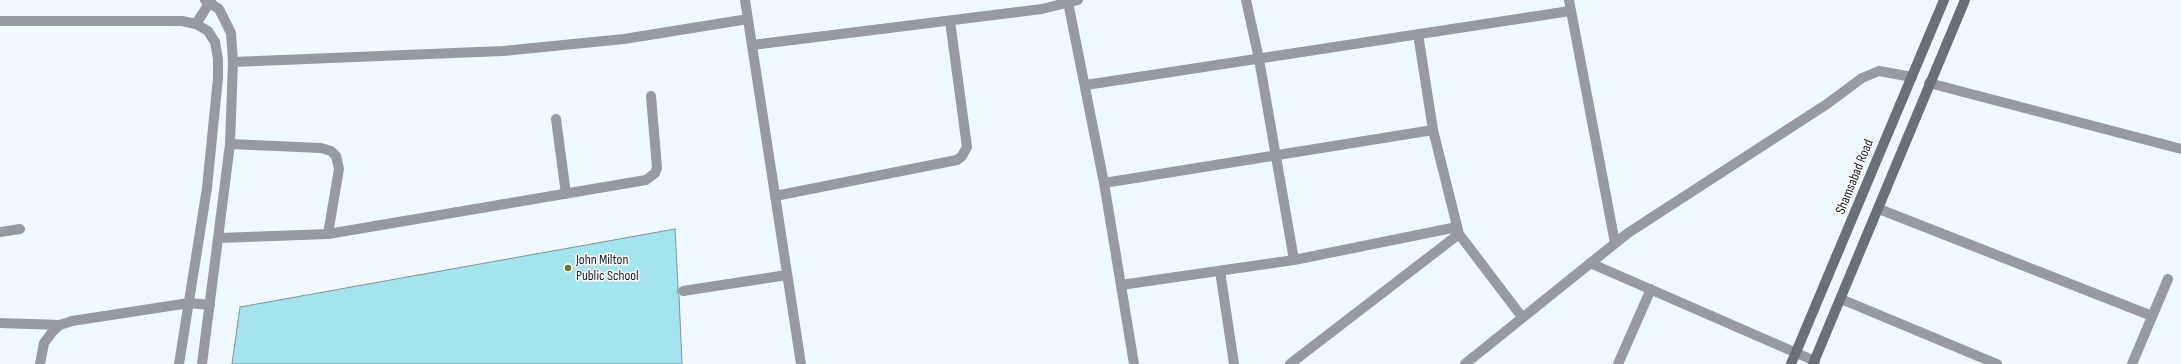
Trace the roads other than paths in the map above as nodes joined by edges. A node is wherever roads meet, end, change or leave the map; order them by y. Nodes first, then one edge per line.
1 (745, 0) edge
2 (1246, 0) edge
3 (1569, 0) edge
4 (1944, 0) edge
5 (1965, 0) edge
6 (209, 1) edge
7 (1073, 1) edge
8 (1041, 5) edge
9 (1570, 11) junction
10 (748, 19) junction
11 (950, 20) junction
12 (0, 21) edge
13 (196, 24) junction
14 (1418, 34) junction
15 (752, 44) junction
16 (1259, 59) junction
17 (233, 62) junction
18 (1912, 77) junction
19 (1929, 84) junction
20 (1086, 85) junction
21 (651, 96) dead end
22 (556, 119) dead end
23 (1433, 130) junction
24 (230, 144) junction
25 (2181, 149) edge
26 (1275, 157) junction
27 (1104, 183) junction
28 (566, 194) junction
29 (775, 196) junction
30 (1879, 209) junction
31 (20, 230) dead end
32 (1458, 231) junction
33 (0, 232) edge
34 (328, 234) junction
35 (219, 238) junction
36 (1615, 243) junction
37 (1294, 260) junction
38 (1590, 263) junction
39 (1220, 271) junction
40 (787, 275) junction
41 (2168, 279) dead end
42 (1121, 285) junction
43 (1651, 289) junction
44 (683, 291) dead end
45 (1841, 299) junction
46 (189, 303) junction
47 (210, 305) junction
48 (2152, 316) junction
49 (1522, 317) junction
50 (0, 323) edge
51 (60, 325) junction
52 (1795, 354) junction
53 (1984, 361) edge
54 (1814, 362) edge
55 (40, 364) edge
56 (179, 364) edge
57 (202, 364) edge
58 (801, 364) edge
59 (1134, 364) edge
60 (1234, 364) edge
61 (1290, 364) edge
62 (1465, 364) edge
63 (1618, 364) edge
64 (1791, 364) edge
65 (1997, 364) edge
66 (2132, 364) edge

1 - 10 street
2 - 16 street
3 - 9 street
4 - 18 main road, Shamsabad Road
5 - 19 main road
6 - 13 street
6 - 17 street
7 - 8 street
7 - 20 street
8 - 11 street
9 - 14 street
9 - 36 street
10 - 15 street
10 - 17 street
11 - 15 street
11 - 29 street
12 - 13 street
13 - 46 street
14 - 16 street
14 - 23 street
15 - 29 street
16 - 20 street
16 - 26 street
17 - 24 street
18 - 36 street
18 - 52 main road, Shamsabad Road
19 - 25 street
19 - 30 main road
20 - 27 street
21 - 28 street
22 - 28 street
23 - 26 street
23 - 32 street
24 - 34 street
24 - 35 street
26 - 27 street
26 - 37 street
27 - 42 street
28 - 34 street
29 - 40 street
30 - 45 main road
30 - 48 street
31 - 33 street
32 - 37 street
32 - 49 street
32 - 61 street
34 - 35 street
35 - 47 street
36 - 38 street
37 - 39 street
38 - 43 street
38 - 49 street
39 - 42 street
39 - 60 street
40 - 44 street
40 - 58 street
41 - 48 street
42 - 59 street
43 - 52 street
43 - 63 street
45 - 53 street
45 - 54 main road
46 - 47 street
46 - 51 street
46 - 56 street
47 - 57 street
48 - 66 street
49 - 62 street
50 - 51 street
51 - 55 street
52 - 54 street
52 - 64 main road, Shamsabad Road
53 - 65 street

